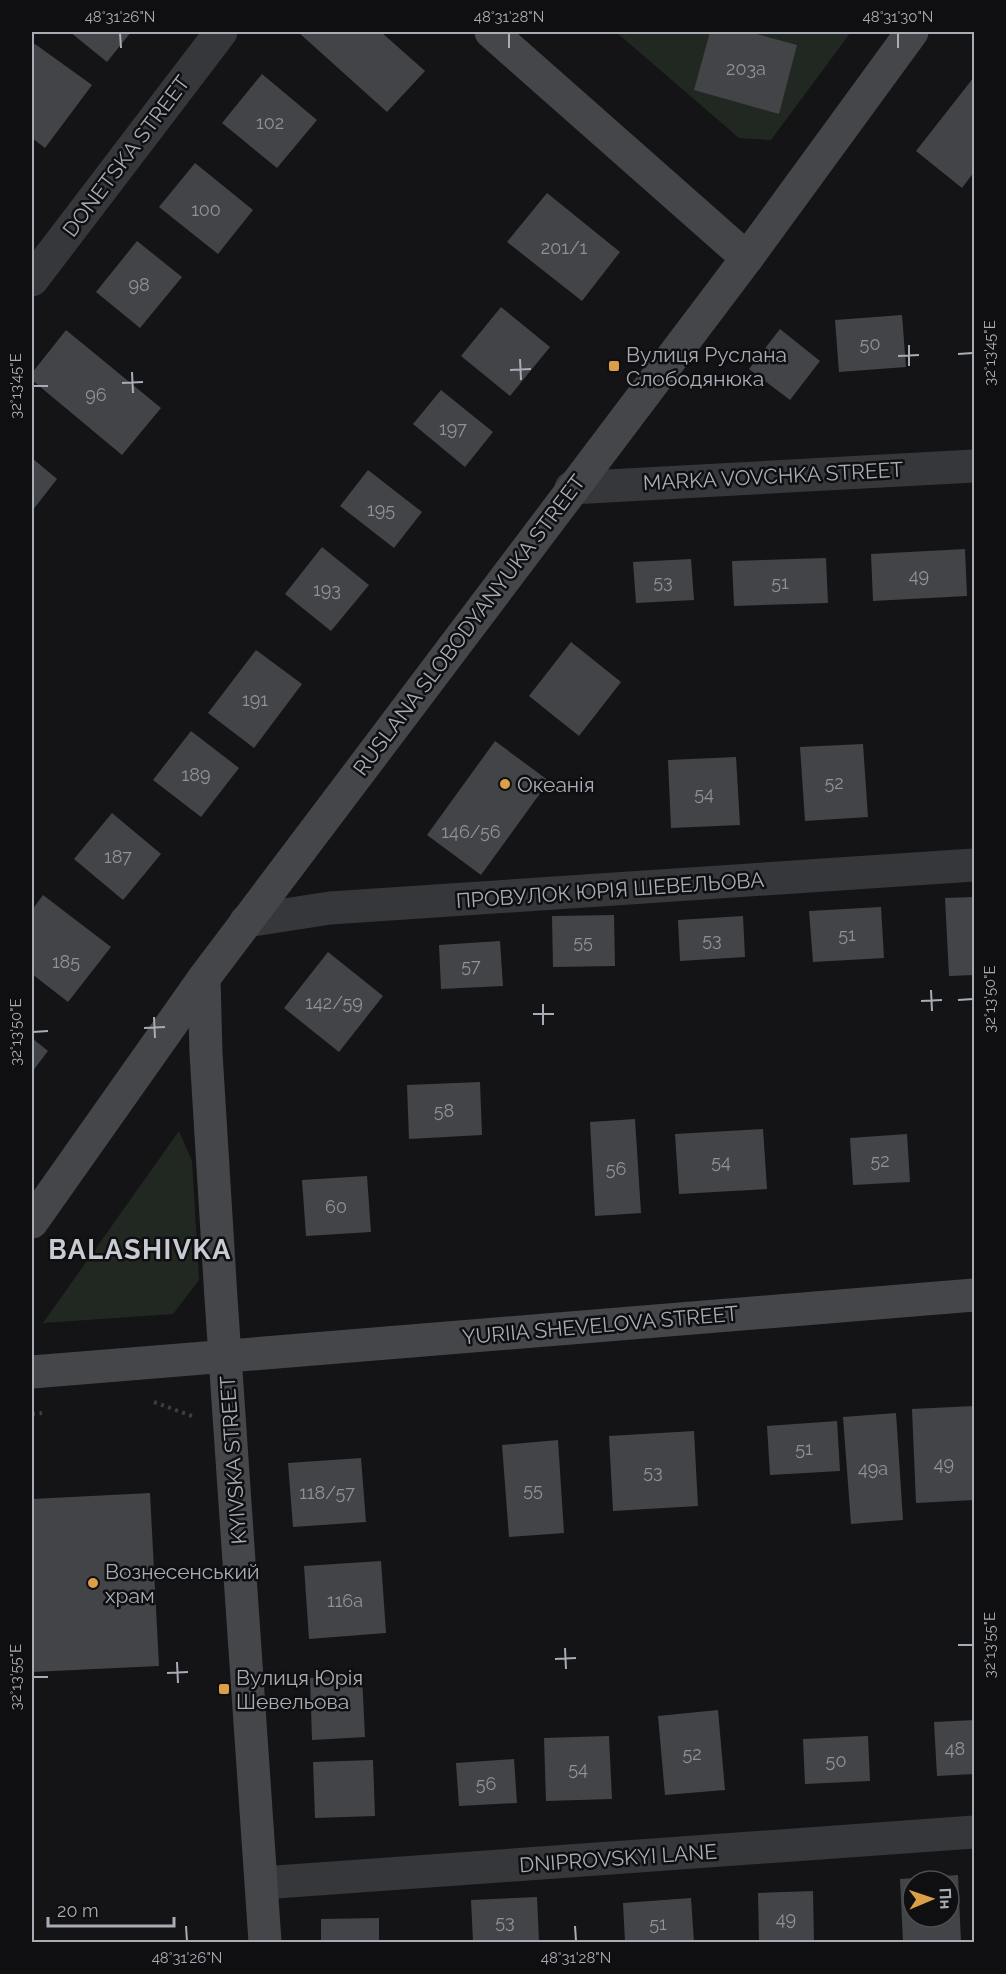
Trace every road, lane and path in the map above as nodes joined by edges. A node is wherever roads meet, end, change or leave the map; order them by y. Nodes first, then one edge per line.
1 (221, 32) edge
2 (490, 32) edge
3 (912, 32) edge
4 (747, 258) junction
5 (32, 280) edge
6 (975, 466) edge
7 (571, 488) junction
8 (975, 865) edge
9 (246, 921) junction
10 (204, 978) junction
11 (32, 1222) edge
12 (975, 1295) edge
13 (226, 1357) junction
14 (32, 1372) edge
15 (153, 1402) dead end
16 (54, 1412) dead end
17 (32, 1414) edge
18 (230, 1428) junction
19 (975, 1832) edge
20 (262, 1883) junction
21 (265, 1942) edge

1 - 5 street, DONETSKA STREET
2 - 4 street
3 - 4 street, RUSLANA SLOBODYANYUKA STREET
4 - 7 street, RUSLANA SLOBODYANYUKA STREET
6 - 7 street, MARKA VOVCHKA STREET
7 - 9 street, RUSLANA SLOBODYANYUKA STREET
8 - 9 street, ПРОВУЛОК ЮРІЯ ШЕВЕЛЬОВА
9 - 10 street, RUSLANA SLOBODYANYUKA STREET
10 - 11 street, RUSLANA SLOBODYANYUKA STREET
10 - 13 street, KYIVSKA STREET
12 - 13 street, YURIIA SHEVELOVA STREET
13 - 14 street, YURIIA SHEVELOVA STREET
13 - 18 street, KYIVSKA STREET
15 - 18 path
16 - 17 path
18 - 20 street, KYIVSKA STREET
19 - 20 street, DNIPROVSKYI LANE
20 - 21 street, KYIVSKA STREET

